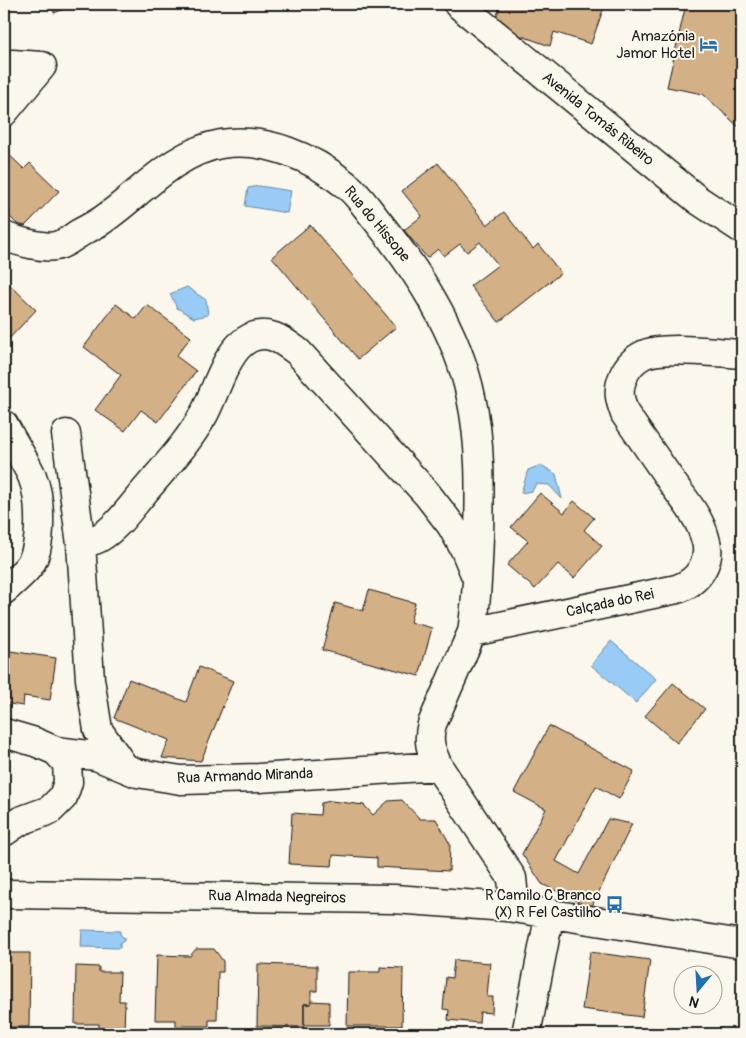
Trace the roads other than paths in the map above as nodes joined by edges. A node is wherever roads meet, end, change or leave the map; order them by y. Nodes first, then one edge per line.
1 (458, 4) edge
2 (4, 68) edge
3 (4, 112) edge
4 (742, 229) edge
5 (4, 236) edge
6 (742, 354) edge
7 (4, 425) edge
8 (66, 434) dead end
9 (81, 544) junction
10 (478, 580) junction
11 (4, 590) edge
12 (472, 632) junction
13 (4, 734) edge
14 (56, 751) junction
15 (438, 766) junction
16 (124, 767) junction
17 (4, 832) edge
18 (4, 894) edge
19 (515, 908) junction
20 (550, 913) junction
21 (742, 944) edge
22 (526, 1034) edge

1 - 4 street, Avenida Tomás Ribeiro
2 - 3 street
5 - 10 street, Rua do Hissope
6 - 12 street, Calçada do Rei
7 - 11 street
8 - 9 street
9 - 10 street
9 - 16 street
10 - 12 street, Rua do Hissope
12 - 15 street
13 - 14 street, Rua Armando Miranda
14 - 16 street, Rua Armando Miranda
14 - 17 street
15 - 16 street, Rua Armando Miranda
15 - 19 street
18 - 19 street, Rua Almada Negreiros
19 - 20 street, Rua Almada Negreiros
20 - 21 street, Rua Almada Negreiros
20 - 22 street

